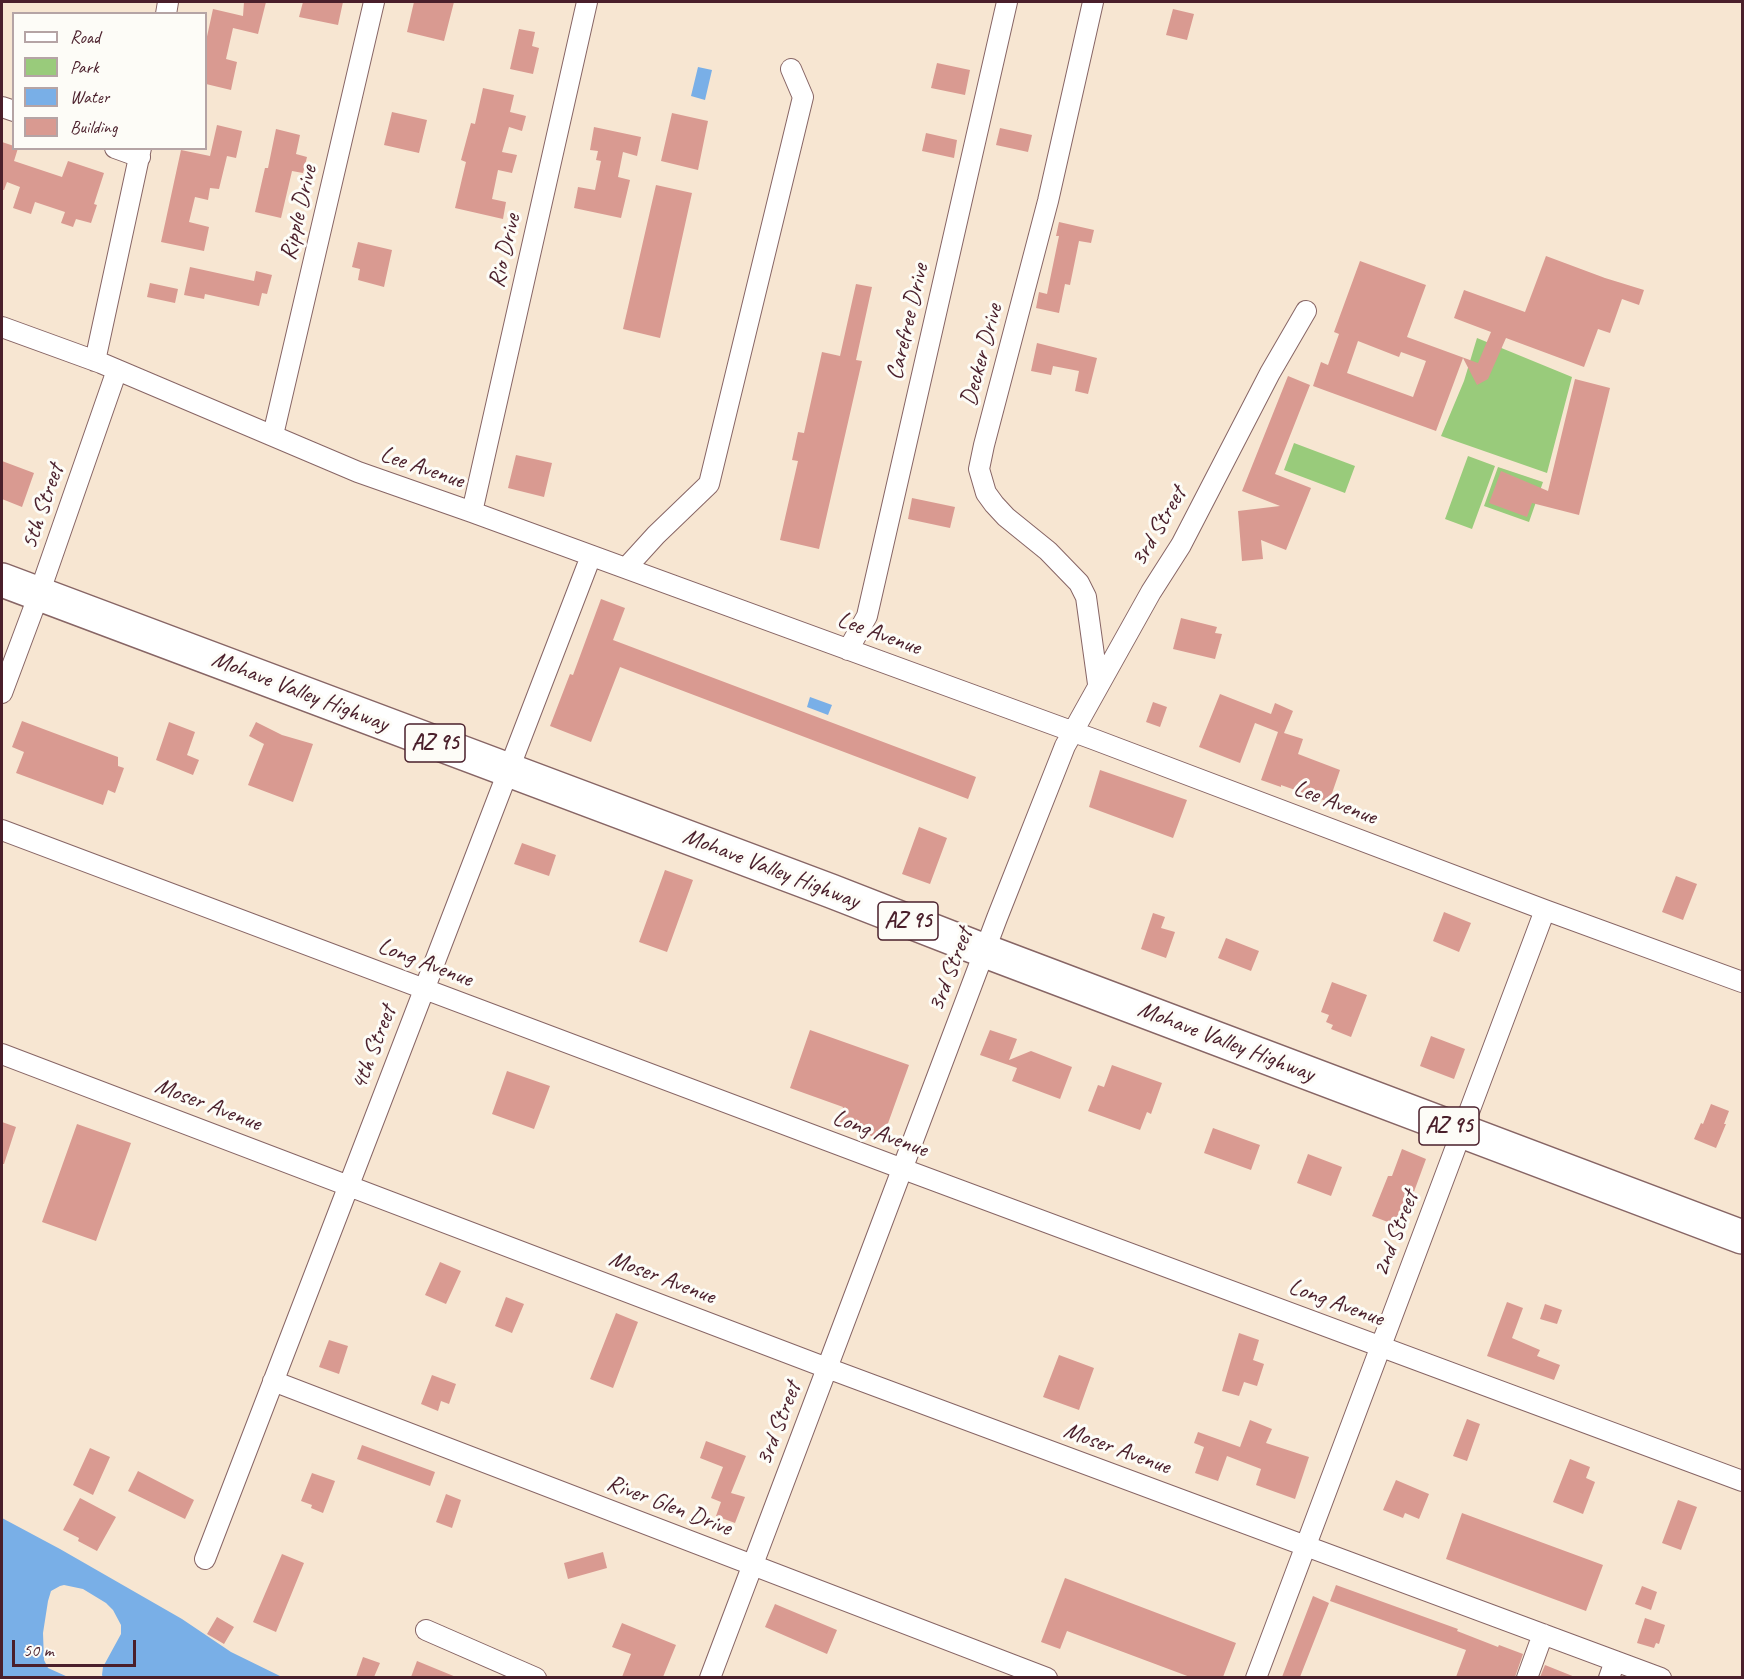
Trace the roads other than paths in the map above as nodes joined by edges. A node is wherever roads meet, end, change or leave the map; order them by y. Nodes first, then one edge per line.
1 (374, 2) edge
2 (587, 2) edge
3 (1007, 2) edge
4 (1093, 2) edge
5 (791, 69) dead end
6 (125, 150) edge
7 (140, 153) edge
8 (1306, 311) dead end
9 (2, 327) edge
10 (95, 361) junction
11 (117, 370) junction
12 (273, 435) junction
13 (472, 512) junction
14 (591, 556) junction
15 (626, 568) junction
16 (2, 580) edge
17 (39, 594) junction
18 (848, 650) junction
19 (1098, 684) junction
20 (2, 693) edge
21 (1074, 731) junction
22 (508, 770) junction
23 (2, 830) edge
24 (1545, 910) junction
25 (985, 951) junction
26 (1743, 982) edge
27 (424, 990) junction
28 (2, 1054) edge
29 (1462, 1131) junction
30 (903, 1169) junction
31 (348, 1186) junction
32 (1743, 1237) edge
33 (1381, 1347) junction
34 (827, 1368) junction
35 (273, 1381) junction
36 (1743, 1481) edge
37 (1306, 1546) junction
38 (205, 1559) dead end
39 (753, 1565) junction
40 (426, 1630) dead end
41 (1543, 1634) junction
42 (1612, 1669) edge
43 (537, 1677) edge
44 (710, 1677) edge
45 (1047, 1677) edge
46 (1256, 1677) edge
47 (1527, 1677) edge
48 (1661, 1677) edge

1 - 12 street, Ripple Drive
2 - 13 street, Rio Drive
3 - 18 street, Carefree Drive
4 - 19 street, Decker Drive
5 - 15 street
6 - 7 street
7 - 10 street
8 - 19 street, 3rd Street
9 - 10 street, Lee Avenue
10 - 11 street, Lee Avenue
11 - 12 street, Lee Avenue
11 - 17 street, 5th Street
12 - 13 street, Lee Avenue
13 - 14 street, Lee Avenue
14 - 15 street, Lee Avenue
14 - 22 street, 4th Street
15 - 18 street, Lee Avenue
16 - 17 highway, Mohave Valley Highway / AZ 95
17 - 20 street, 5th Street
17 - 22 highway, Mohave Valley Highway / AZ 95
18 - 21 street, Lee Avenue
19 - 21 street, 3rd Street
21 - 24 street, Lee Avenue
21 - 25 street, 3rd Street
22 - 25 highway, Mohave Valley Highway / AZ 95
22 - 27 street, 4th Street
23 - 27 street, Long Avenue
24 - 26 street, Lee Avenue
24 - 29 street, 2nd Street
25 - 29 highway, Mohave Valley Highway / AZ 95
25 - 30 street, 3rd Street
27 - 30 street, Long Avenue
27 - 31 street, 4th Street
28 - 31 street, Moser Avenue
29 - 32 highway, Mohave Valley Highway / AZ 95
29 - 33 street, 2nd Street
30 - 33 street, Long Avenue
30 - 34 street, 3rd Street
31 - 34 street, Moser Avenue
31 - 35 street, 4th Street
33 - 36 street, Long Avenue
33 - 37 street, 2nd Street
34 - 37 street, Moser Avenue
34 - 39 street, 3rd Street
35 - 38 street, 4th Street
35 - 39 street, River Glen Drive
37 - 41 street, Moser Avenue
37 - 46 street, 2nd Street
39 - 44 street, 3rd Street
39 - 45 street, River Glen Drive
40 - 43 street
41 - 42 street, Moser Avenue
41 - 47 street
42 - 48 street, Moser Avenue

